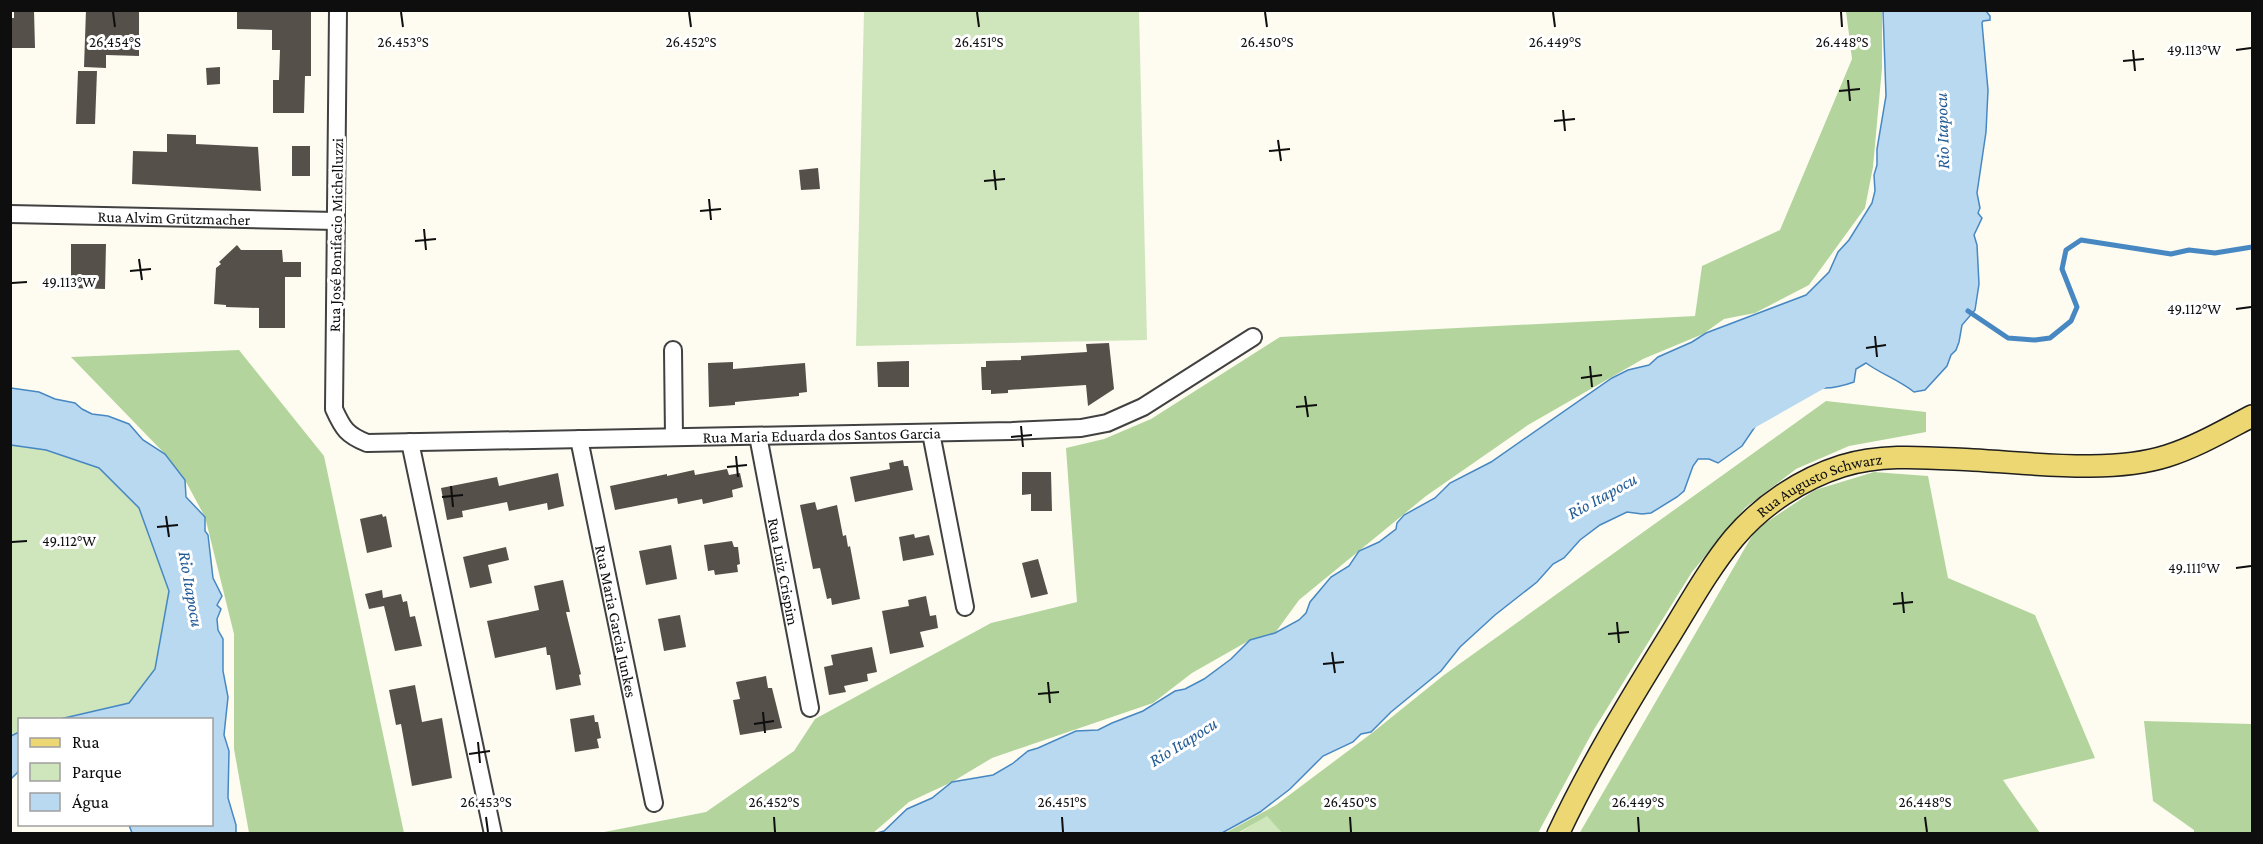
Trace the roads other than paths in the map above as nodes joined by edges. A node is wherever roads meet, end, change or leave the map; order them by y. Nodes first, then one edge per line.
1 (338, 10) edge
2 (10, 214) edge
3 (336, 220) junction
4 (1253, 337) dead end
5 (673, 350) dead end
6 (2253, 416) edge
7 (931, 433) junction
8 (758, 436) junction
9 (674, 437) junction
10 (579, 439) junction
11 (410, 442) junction
12 (367, 443) joint
13 (965, 607) dead end
14 (810, 708) dead end
15 (654, 803) dead end
16 (493, 834) edge
17 (1558, 834) edge

1 - 3 street, Rua José Bonifacio Michelluzzi
2 - 3 street, Rua Alvim Grützmacher
3 - 12 street, Rua José Bonifacio Michelluzzi
4 - 7 street, Rua Maria Eduarda dos Santos Garcia
5 - 9 street
6 - 17 main road, Rua Augusto Schwarz
7 - 8 street, Rua Maria Eduarda dos Santos Garcia
7 - 13 street
8 - 9 street, Rua Maria Eduarda dos Santos Garcia
8 - 14 street, Rua Luiz Crispim
9 - 10 street, Rua Maria Eduarda dos Santos Garcia
10 - 11 street, Rua Maria Eduarda dos Santos Garcia
10 - 15 street, Rua Maria Garcia Junkes
11 - 12 street, Rua Maria Eduarda dos Santos Garcia
11 - 16 street

